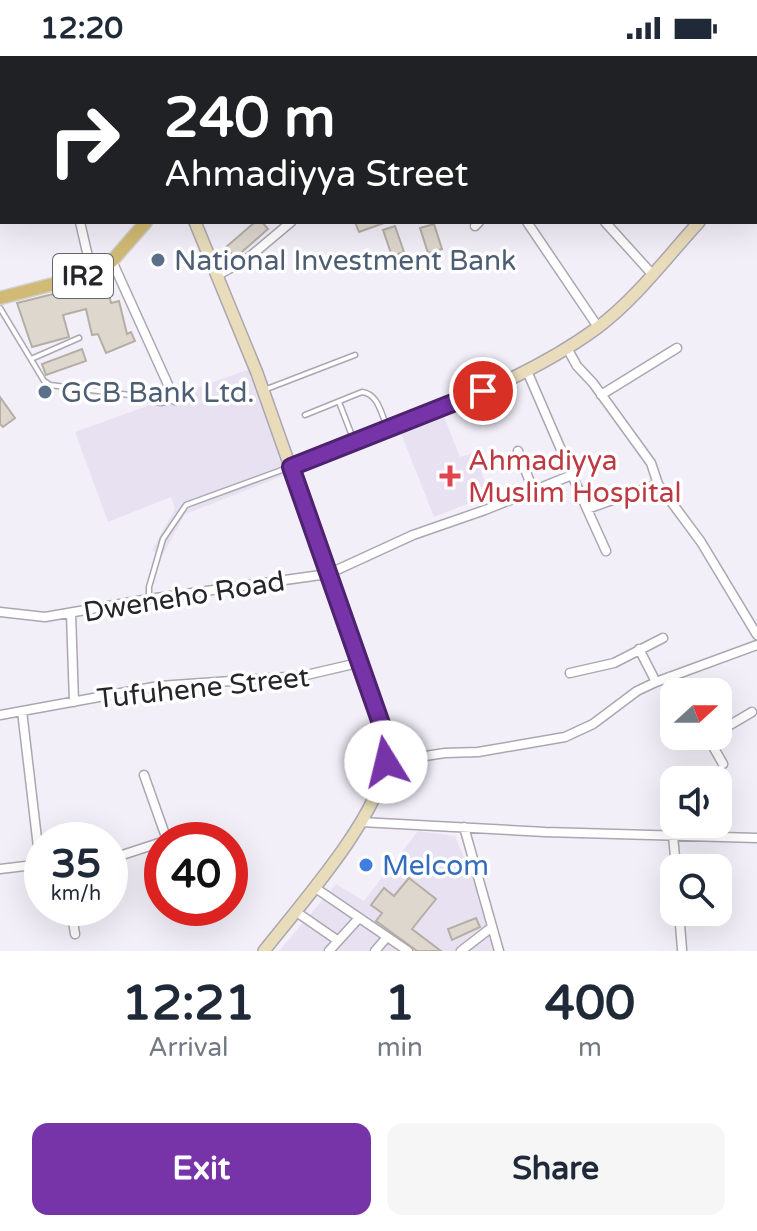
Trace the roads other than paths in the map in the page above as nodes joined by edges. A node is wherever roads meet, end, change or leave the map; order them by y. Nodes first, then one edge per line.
1 (80, 224) edge
2 (144, 224) edge
3 (196, 224) edge
4 (289, 224) edge
5 (528, 224) edge
6 (607, 224) edge
7 (697, 224) edge
8 (112, 261) junction
9 (92, 274) junction
10 (652, 274) junction
11 (218, 275) junction
12 (0, 298) edge
13 (0, 308) edge
14 (598, 327) junction
15 (79, 338) dead end
16 (567, 348) junction
17 (677, 348) dead end
18 (355, 355) dead end
19 (31, 359) junction
20 (527, 371) junction
21 (262, 390) junction
22 (601, 395) junction
23 (175, 400) joint
24 (339, 402) junction
25 (305, 415) dead end
26 (388, 429) junction
27 (354, 442) junction
28 (518, 451) dead end
29 (291, 467) junction
30 (572, 475) junction
31 (658, 484) junction
32 (533, 490) junction
33 (587, 509) junction
34 (606, 551) dead end
35 (328, 574) junction
36 (149, 599) junction
37 (0, 612) edge
38 (71, 614) junction
39 (757, 635) edge
40 (663, 638) dead end
41 (757, 645) edge
42 (639, 649) junction
43 (358, 663) junction
44 (570, 673) dead end
45 (669, 677) joint
46 (656, 682) junction
47 (74, 702) junction
48 (22, 711) junction
49 (752, 712) dead end
50 (0, 715) edge
51 (732, 724) edge
52 (716, 750) edge
53 (386, 762) junction
54 (723, 764) dead end
55 (144, 775) dead end
56 (36, 822) edge
57 (159, 822) edge
58 (361, 822) junction
59 (464, 827) junction
60 (660, 835) edge
61 (732, 837) edge
62 (757, 838) edge
63 (24, 866) edge
64 (0, 869) edge
65 (314, 887) junction
66 (295, 911) junction
67 (359, 918) junction
68 (74, 926) edge
69 (680, 926) edge
70 (492, 927) junction
71 (75, 934) dead end
72 (387, 937) junction
73 (337, 940) junction
74 (682, 949) dead end
75 (264, 951) edge
76 (329, 951) edge
77 (375, 951) edge
78 (408, 951) edge
79 (461, 951) edge
80 (499, 951) edge

1 - 9 street
2 - 8 main road, IR2
3 - 11 street
4 - 11 street
5 - 14 street
6 - 10 street
7 - 10 street
8 - 9 main road, IR2
8 - 23 street
9 - 12 main road, IR2
10 - 14 street
11 - 21 street
13 - 19 lane
14 - 16 street
15 - 19 lane
16 - 20 street
16 - 22 street
17 - 22 street
18 - 21 lane
19 - 23 lane
20 - 26 street
20 - 30 street
21 - 29 street
22 - 31 street
24 - 25 lane
24 - 26 lane
24 - 27 lane
26 - 27 street
27 - 29 street
28 - 32 street
29 - 35 street
29 - 36 lane
30 - 32 street, Dweneho Road
30 - 33 street
31 - 33 street
31 - 39 street
32 - 35 street, Dweneho Road
33 - 34 street
35 - 36 street, Dweneho Road
35 - 43 street
36 - 38 street, Dweneho Road
37 - 38 street, Dweneho Road
38 - 47 street
40 - 42 street
41 - 45 street
42 - 44 street
42 - 46 street
43 - 47 street, Tufuhene Street
43 - 53 street
45 - 46 street
46 - 53 street
47 - 48 street, Tufuhene Street
48 - 50 street, Tufuhene Street
48 - 56 street
49 - 51 street
52 - 54 street
53 - 58 street
55 - 57 street
58 - 59 street
58 - 65 street
59 - 60 street
59 - 70 street
61 - 62 street
63 - 64 street
65 - 66 street
65 - 67 street
66 - 73 street
66 - 75 street
67 - 72 street
67 - 73 street
68 - 71 street
69 - 74 street
70 - 79 street
70 - 80 street
72 - 77 street
72 - 78 street
73 - 76 street

